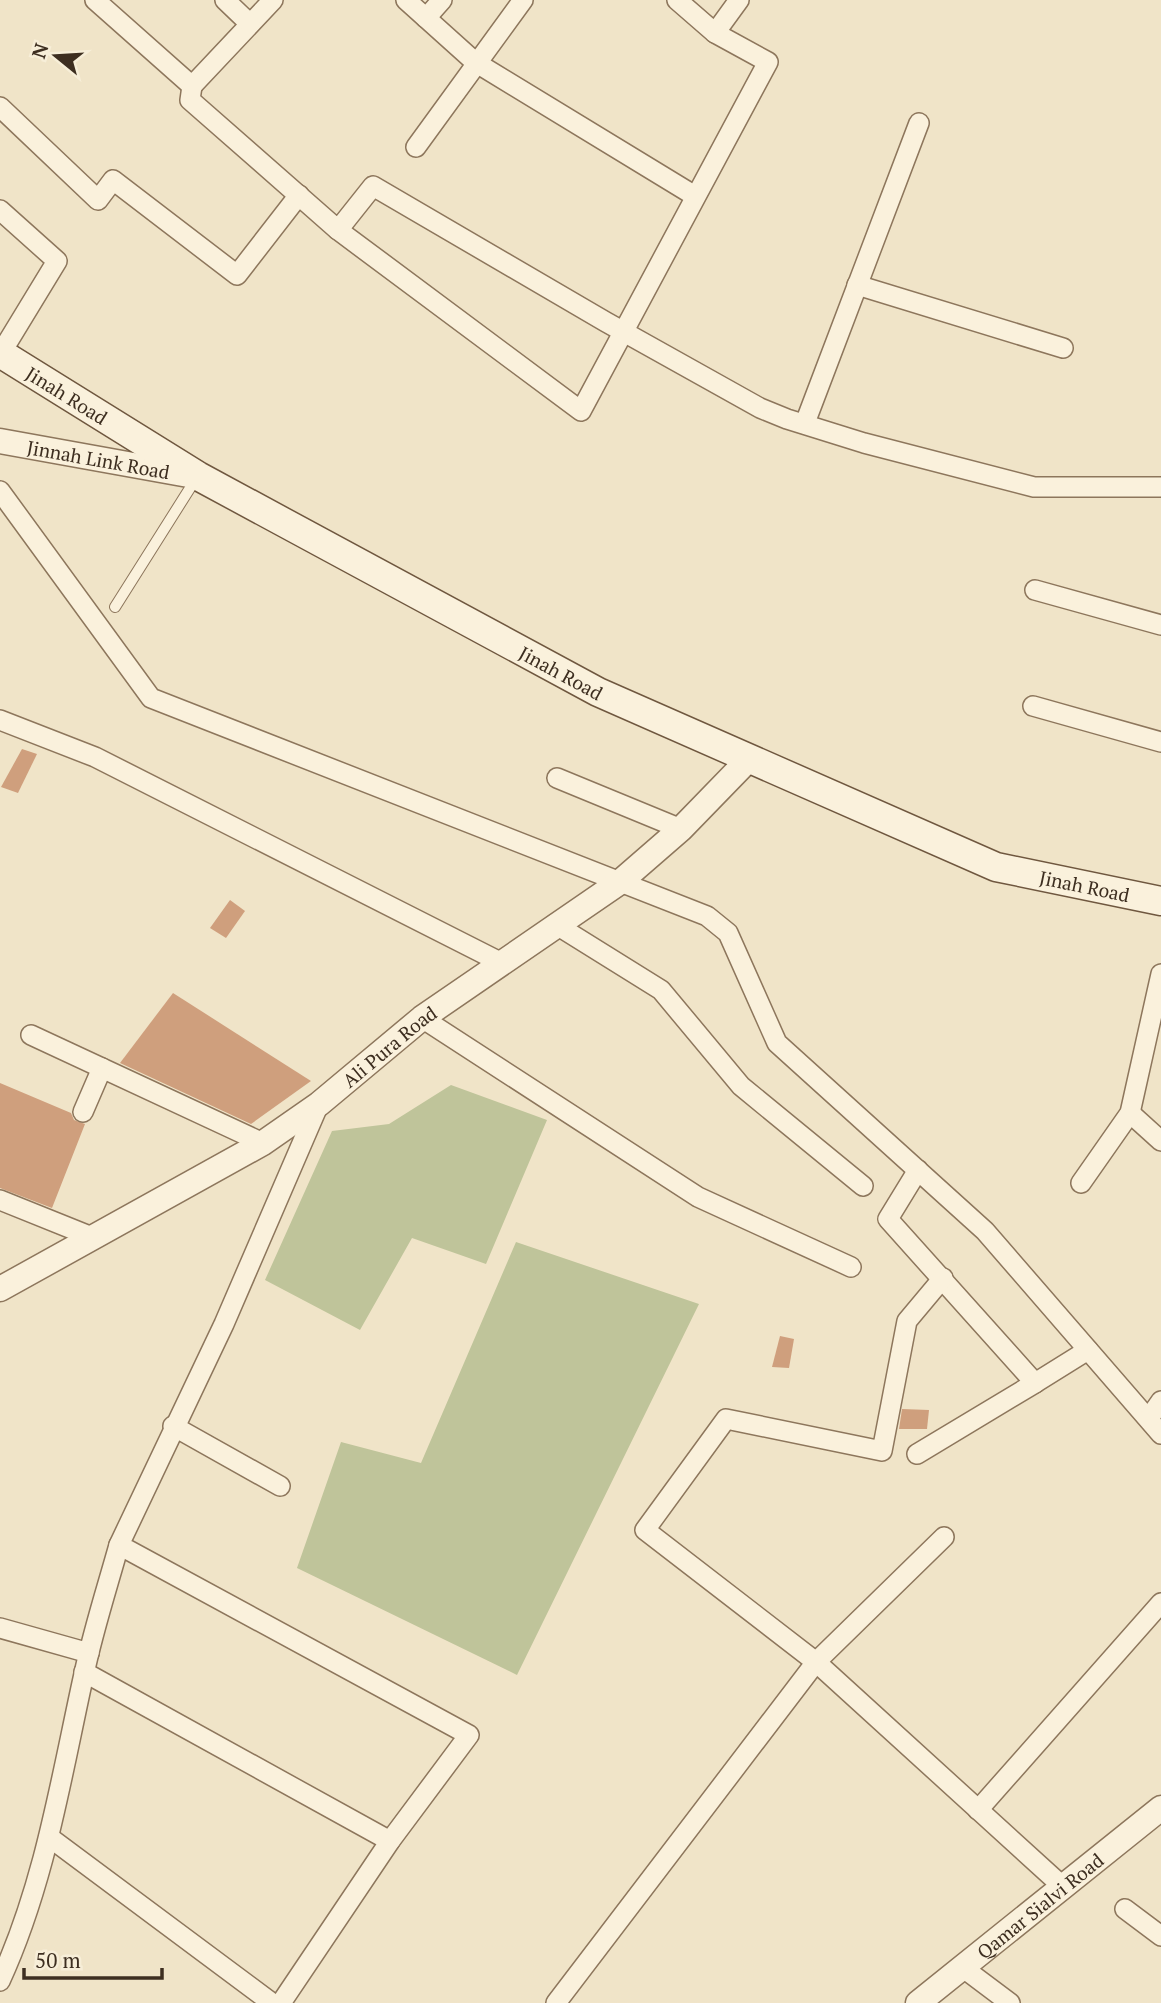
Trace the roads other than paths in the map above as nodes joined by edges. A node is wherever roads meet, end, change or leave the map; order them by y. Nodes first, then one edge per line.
1 (95, 0) edge
2 (225, 0) edge
3 (273, 0) edge
4 (405, 0) edge
5 (442, 0) edge
6 (523, 0) edge
7 (677, 0) edge
8 (739, 0) edge
9 (426, 19) junction
10 (250, 24) junction
11 (715, 33) junction
12 (475, 62) junction
13 (192, 86) junction
14 (0, 107) edge
15 (919, 123) dead end
16 (416, 147) dead end
17 (299, 195) junction
18 (695, 196) junction
19 (0, 210) edge
20 (338, 230) junction
21 (857, 285) junction
22 (621, 331) junction
23 (1063, 348) dead end
24 (0, 353) edge
25 (805, 423) junction
26 (0, 441) edge
27 (198, 476) junction
28 (1161, 487) edge
29 (0, 491) edge
30 (1035, 590) dead end
31 (115, 607) dead end
32 (1161, 625) edge
33 (1033, 706) dead end
34 (0, 720) edge
35 (1161, 742) edge
36 (748, 760) junction
37 (557, 778) dead end
38 (681, 829) junction
39 (620, 882) junction
40 (1161, 901) edge
41 (555, 924) junction
42 (502, 963) junction
43 (1161, 974) edge
44 (422, 1018) junction
45 (31, 1035) dead end
46 (102, 1068) junction
47 (319, 1104) junction
48 (83, 1112) dead end
49 (1130, 1113) junction
50 (1161, 1141) edge
51 (263, 1143) junction
52 (918, 1170) junction
53 (1081, 1183) dead end
54 (863, 1186) dead end
55 (0, 1200) edge
56 (92, 1237) junction
57 (851, 1267) dead end
58 (943, 1279) junction
59 (0, 1289) edge
60 (1088, 1350) junction
61 (1035, 1383) junction
62 (1161, 1401) edge
63 (173, 1426) junction
64 (1155, 1426) edge
65 (917, 1454) dead end
66 (280, 1486) dead end
67 (944, 1537) dead end
68 (119, 1545) junction
69 (1161, 1603) edge
70 (0, 1628) edge
71 (89, 1653) junction
72 (816, 1662) junction
73 (84, 1672) junction
74 (1161, 1808) edge
75 (978, 1810) junction
76 (49, 1837) junction
77 (390, 1841) junction
78 (1061, 1885) junction
79 (1125, 1909) dead end
80 (1161, 1936) edge
81 (961, 1967) junction
82 (0, 1979) edge
83 (272, 2003) edge
84 (281, 2003) edge
85 (556, 2003) edge
86 (918, 2003) edge
87 (1010, 2003) edge

1 - 13 street
2 - 10 street
3 - 10 street
4 - 9 street
5 - 9 street
6 - 12 street
7 - 11 street
8 - 11 street
9 - 12 street
10 - 13 street
11 - 18 street
12 - 16 street
12 - 18 street
13 - 17 street
14 - 17 street
15 - 21 street
17 - 20 street
18 - 22 street
19 - 24 street
20 - 22 street
20 - 22 street
21 - 23 street
21 - 25 street
22 - 25 street
24 - 27 main road, Jinah Road
25 - 28 street
26 - 27 street, Jinnah Link Road
27 - 31 lane
27 - 36 main road, Jinah Road
29 - 39 street
30 - 32 street
33 - 35 street
34 - 42 street
36 - 38 street, Ali Pura Road
36 - 40 main road, Jinah Road
37 - 38 street
38 - 39 street, Ali Pura Road
39 - 41 street, Ali Pura Road
39 - 52 street
41 - 42 street, Ali Pura Road
41 - 54 street
42 - 44 street, Ali Pura Road
43 - 49 street
44 - 47 street, Ali Pura Road
44 - 57 street
45 - 46 street
46 - 48 street
46 - 51 street
47 - 51 street, Ali Pura Road
47 - 63 street
49 - 50 street
49 - 53 street
51 - 56 street, Ali Pura Road
52 - 58 street
52 - 60 street
55 - 56 street
56 - 59 street, Ali Pura Road
58 - 61 street
58 - 72 street
60 - 61 street
60 - 64 street
61 - 65 street
62 - 64 street
63 - 66 street
63 - 68 street
67 - 72 street
68 - 71 street
68 - 77 street
69 - 75 street
70 - 71 street
71 - 73 street
72 - 75 street
72 - 85 street
73 - 76 street
73 - 77 street
74 - 78 street, Qamar Sialvi Road
75 - 78 street
76 - 82 street
76 - 83 street
77 - 84 street
78 - 81 street, Qamar Sialvi Road
79 - 80 street
81 - 86 street, Qamar Sialvi Road
81 - 87 street

